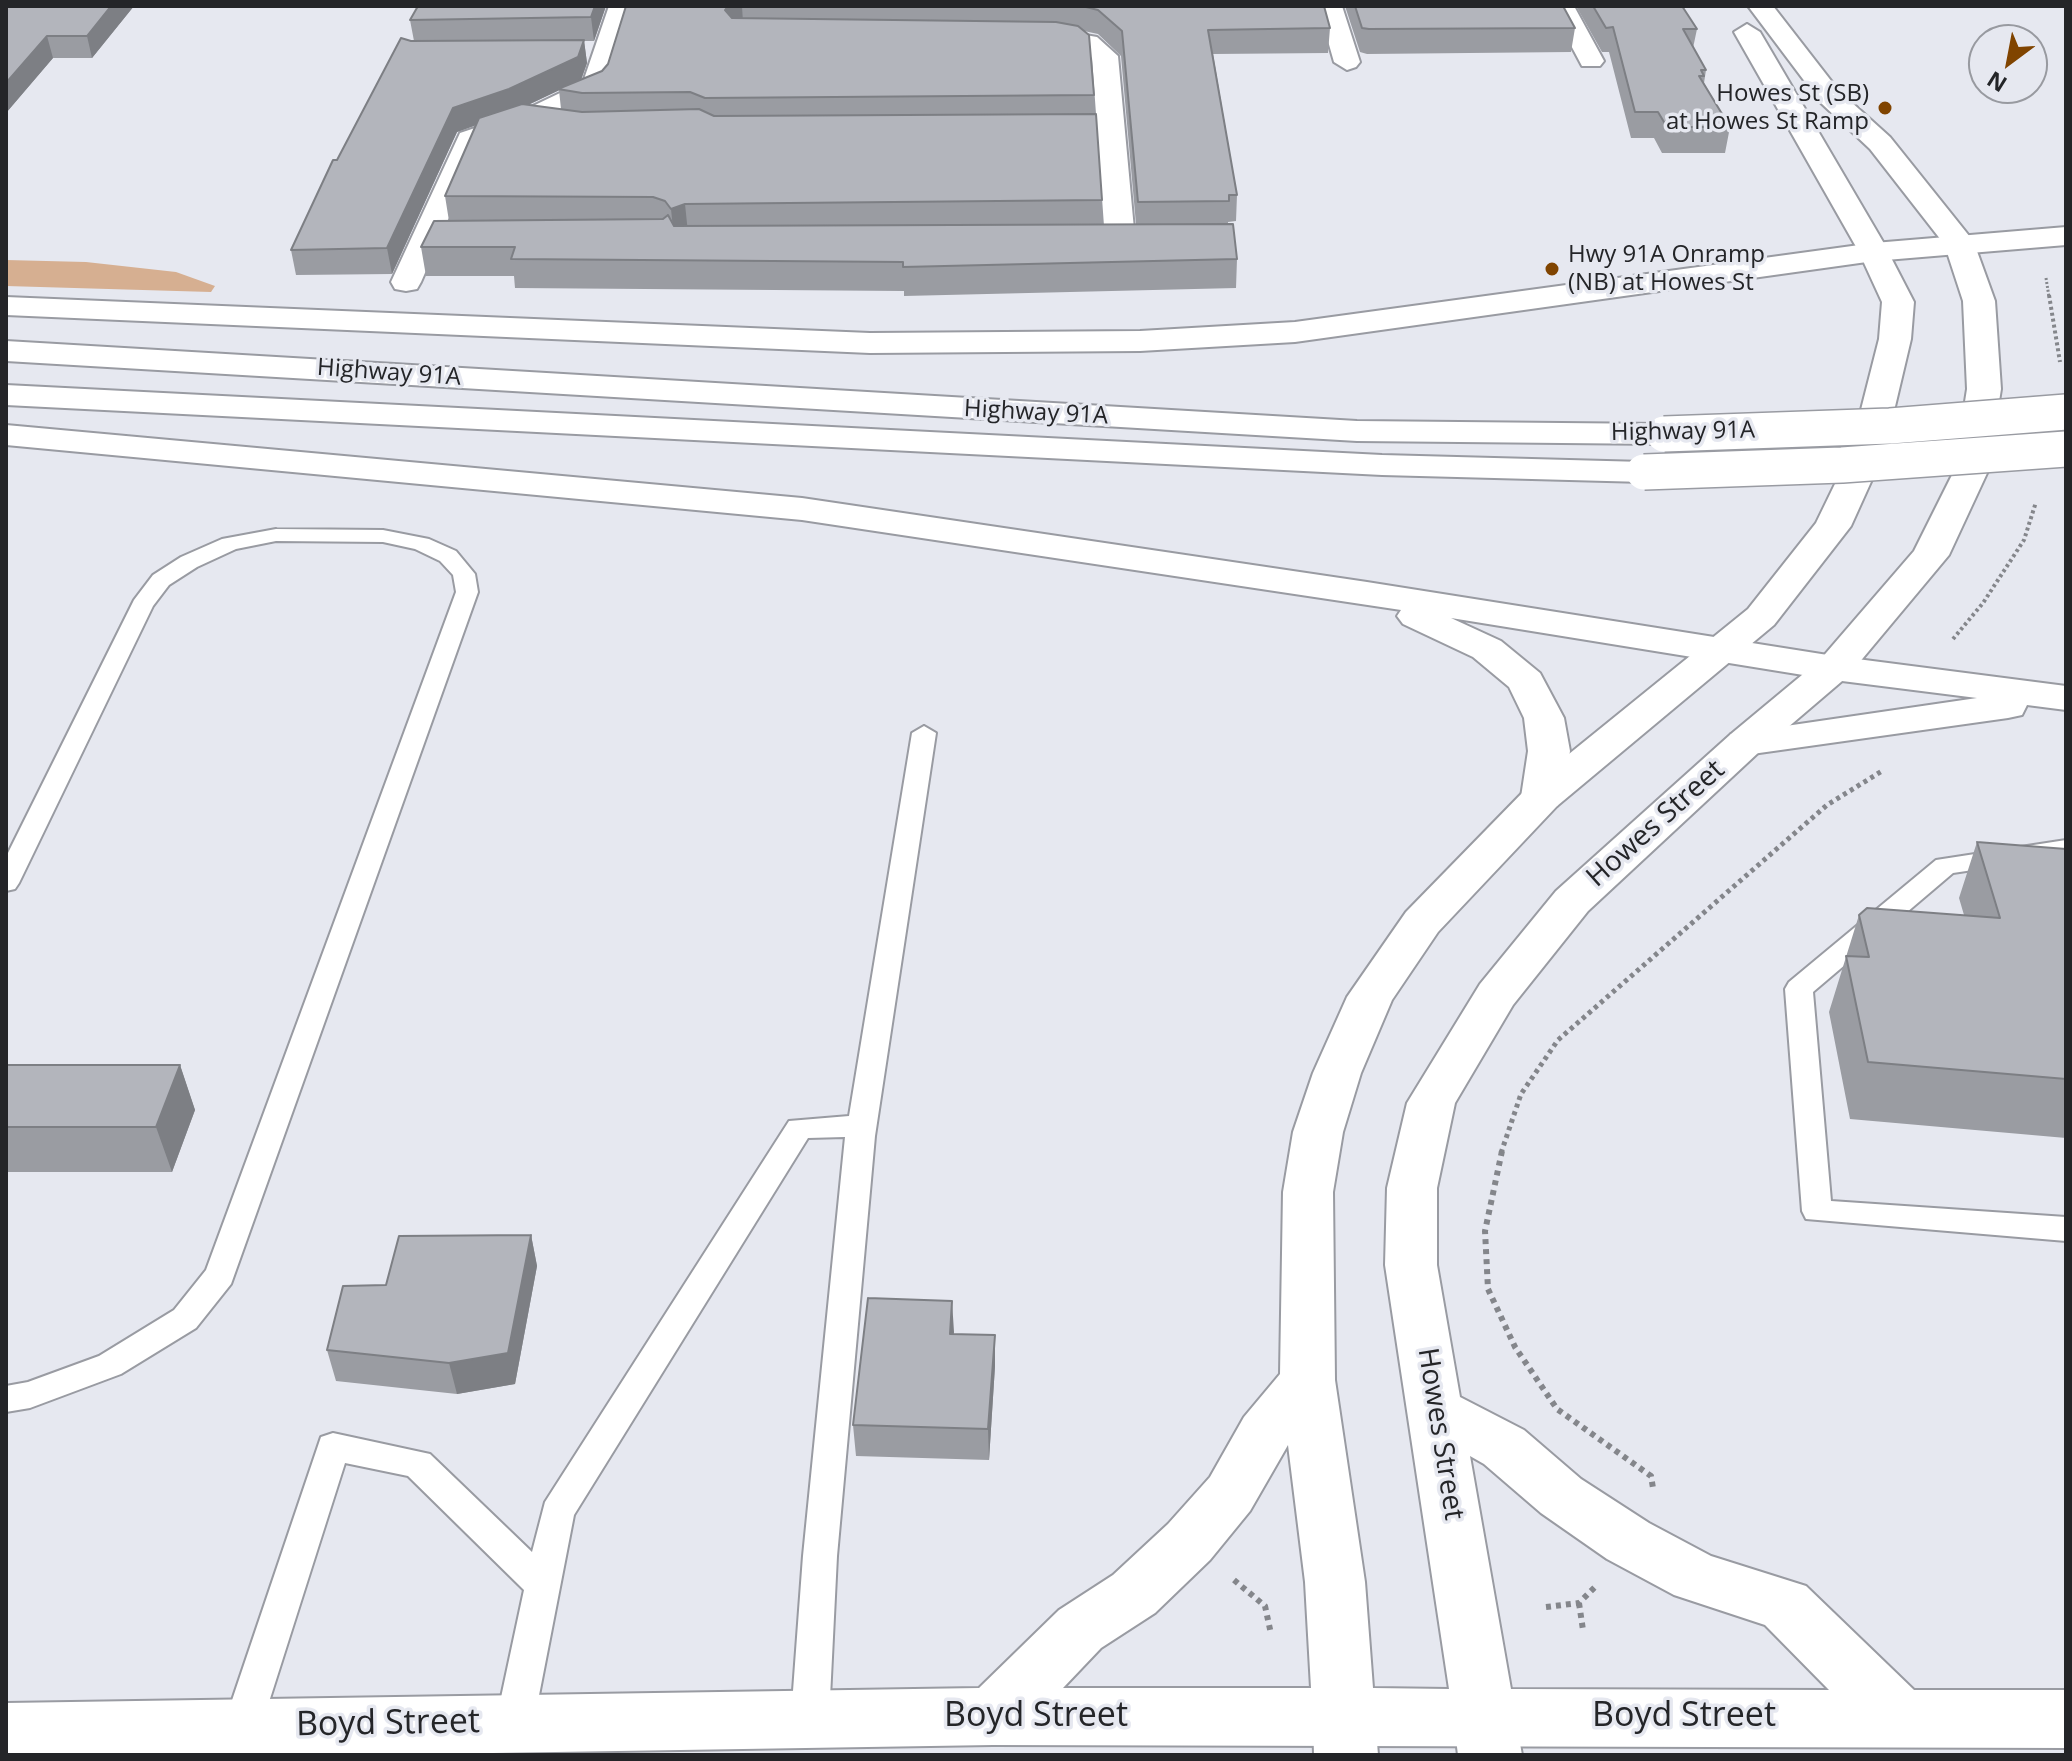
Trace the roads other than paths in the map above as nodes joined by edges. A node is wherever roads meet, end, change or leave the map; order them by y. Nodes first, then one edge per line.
1 (621, 6) edge
2 (1330, 6) edge
3 (1562, 6) edge
4 (1731, 6) edge
5 (1760, 6) edge
6 (1010, 34) edge
7 (578, 52) edge
8 (608, 52) junction
9 (1591, 61) dead end
10 (1347, 62) dead end
11 (524, 121) junction
12 (570, 127) edge
13 (1079, 131) edge
14 (1111, 131) junction
15 (2066, 236) edge
16 (426, 237) junction
17 (457, 237) edge
18 (1120, 240) junction
19 (1152, 240) edge
20 (1089, 241) edge
21 (1959, 243) junction
22 (1874, 252) junction
23 (406, 282) dead end
24 (6, 306) edge
25 (6, 351) edge
26 (6, 395) edge
27 (2066, 412) edge
28 (6, 435) edge
29 (2066, 449) edge
30 (1367, 593) junction
31 (1720, 651) junction
32 (1834, 668) junction
33 (2061, 698) edge
34 (924, 733) dead end
35 (1745, 743) junction
36 (1542, 797) junction
37 (2066, 848) edge
38 (6, 883) edge
39 (862, 1126) junction
40 (2066, 1229) edge
41 (1307, 1380) junction
42 (6, 1399) edge
43 (1438, 1412) junction
44 (542, 1585) junction
45 (993, 1716) junction
46 (1898, 1716) junction
47 (810, 1718) junction
48 (2066, 1719) edge
49 (515, 1721) junction
50 (242, 1727) junction
51 (6, 1732) edge
52 (1487, 1735) edge
53 (1345, 1736) edge

1 - 8 main road
2 - 10 main road
3 - 9 main road
4 - 22 main road
5 - 21 main road, Howes Street
6 - 14 main road
7 - 8 main road
8 - 11 main road
11 - 12 main road
11 - 16 main road
13 - 14 main road
14 - 18 main road
15 - 21 main road
16 - 17 main road
16 - 23 main road
18 - 19 main road
18 - 20 main road
21 - 22 main road
21 - 32 main road, Howes Street
22 - 24 main road
22 - 31 main road
25 - 27 main road, Highway 91A, bridge
26 - 29 main road, Highway 91A, bridge
28 - 30 main road
30 - 31 main road
30 - 36 main road
31 - 32 main road
31 - 36 main road
32 - 33 main road
32 - 35 main road, Howes Street
33 - 35 main road
34 - 39 lane
35 - 43 main road, Howes Street
36 - 41 main road
37 - 40 lane
38 - 42 lane
39 - 44 lane
39 - 47 lane
41 - 45 main road
41 - 53 main road
43 - 46 main road
43 - 52 main road, Howes Street
44 - 49 lane
44 - 50 lane
45 - 47 main road, Boyd Street
45 - 53 main road, Boyd Street
46 - 48 main road, Boyd Street
46 - 52 main road, Boyd Street
47 - 49 main road, Boyd Street
49 - 50 main road, Boyd Street
50 - 51 main road, Boyd Street
52 - 53 main road, Boyd Street

